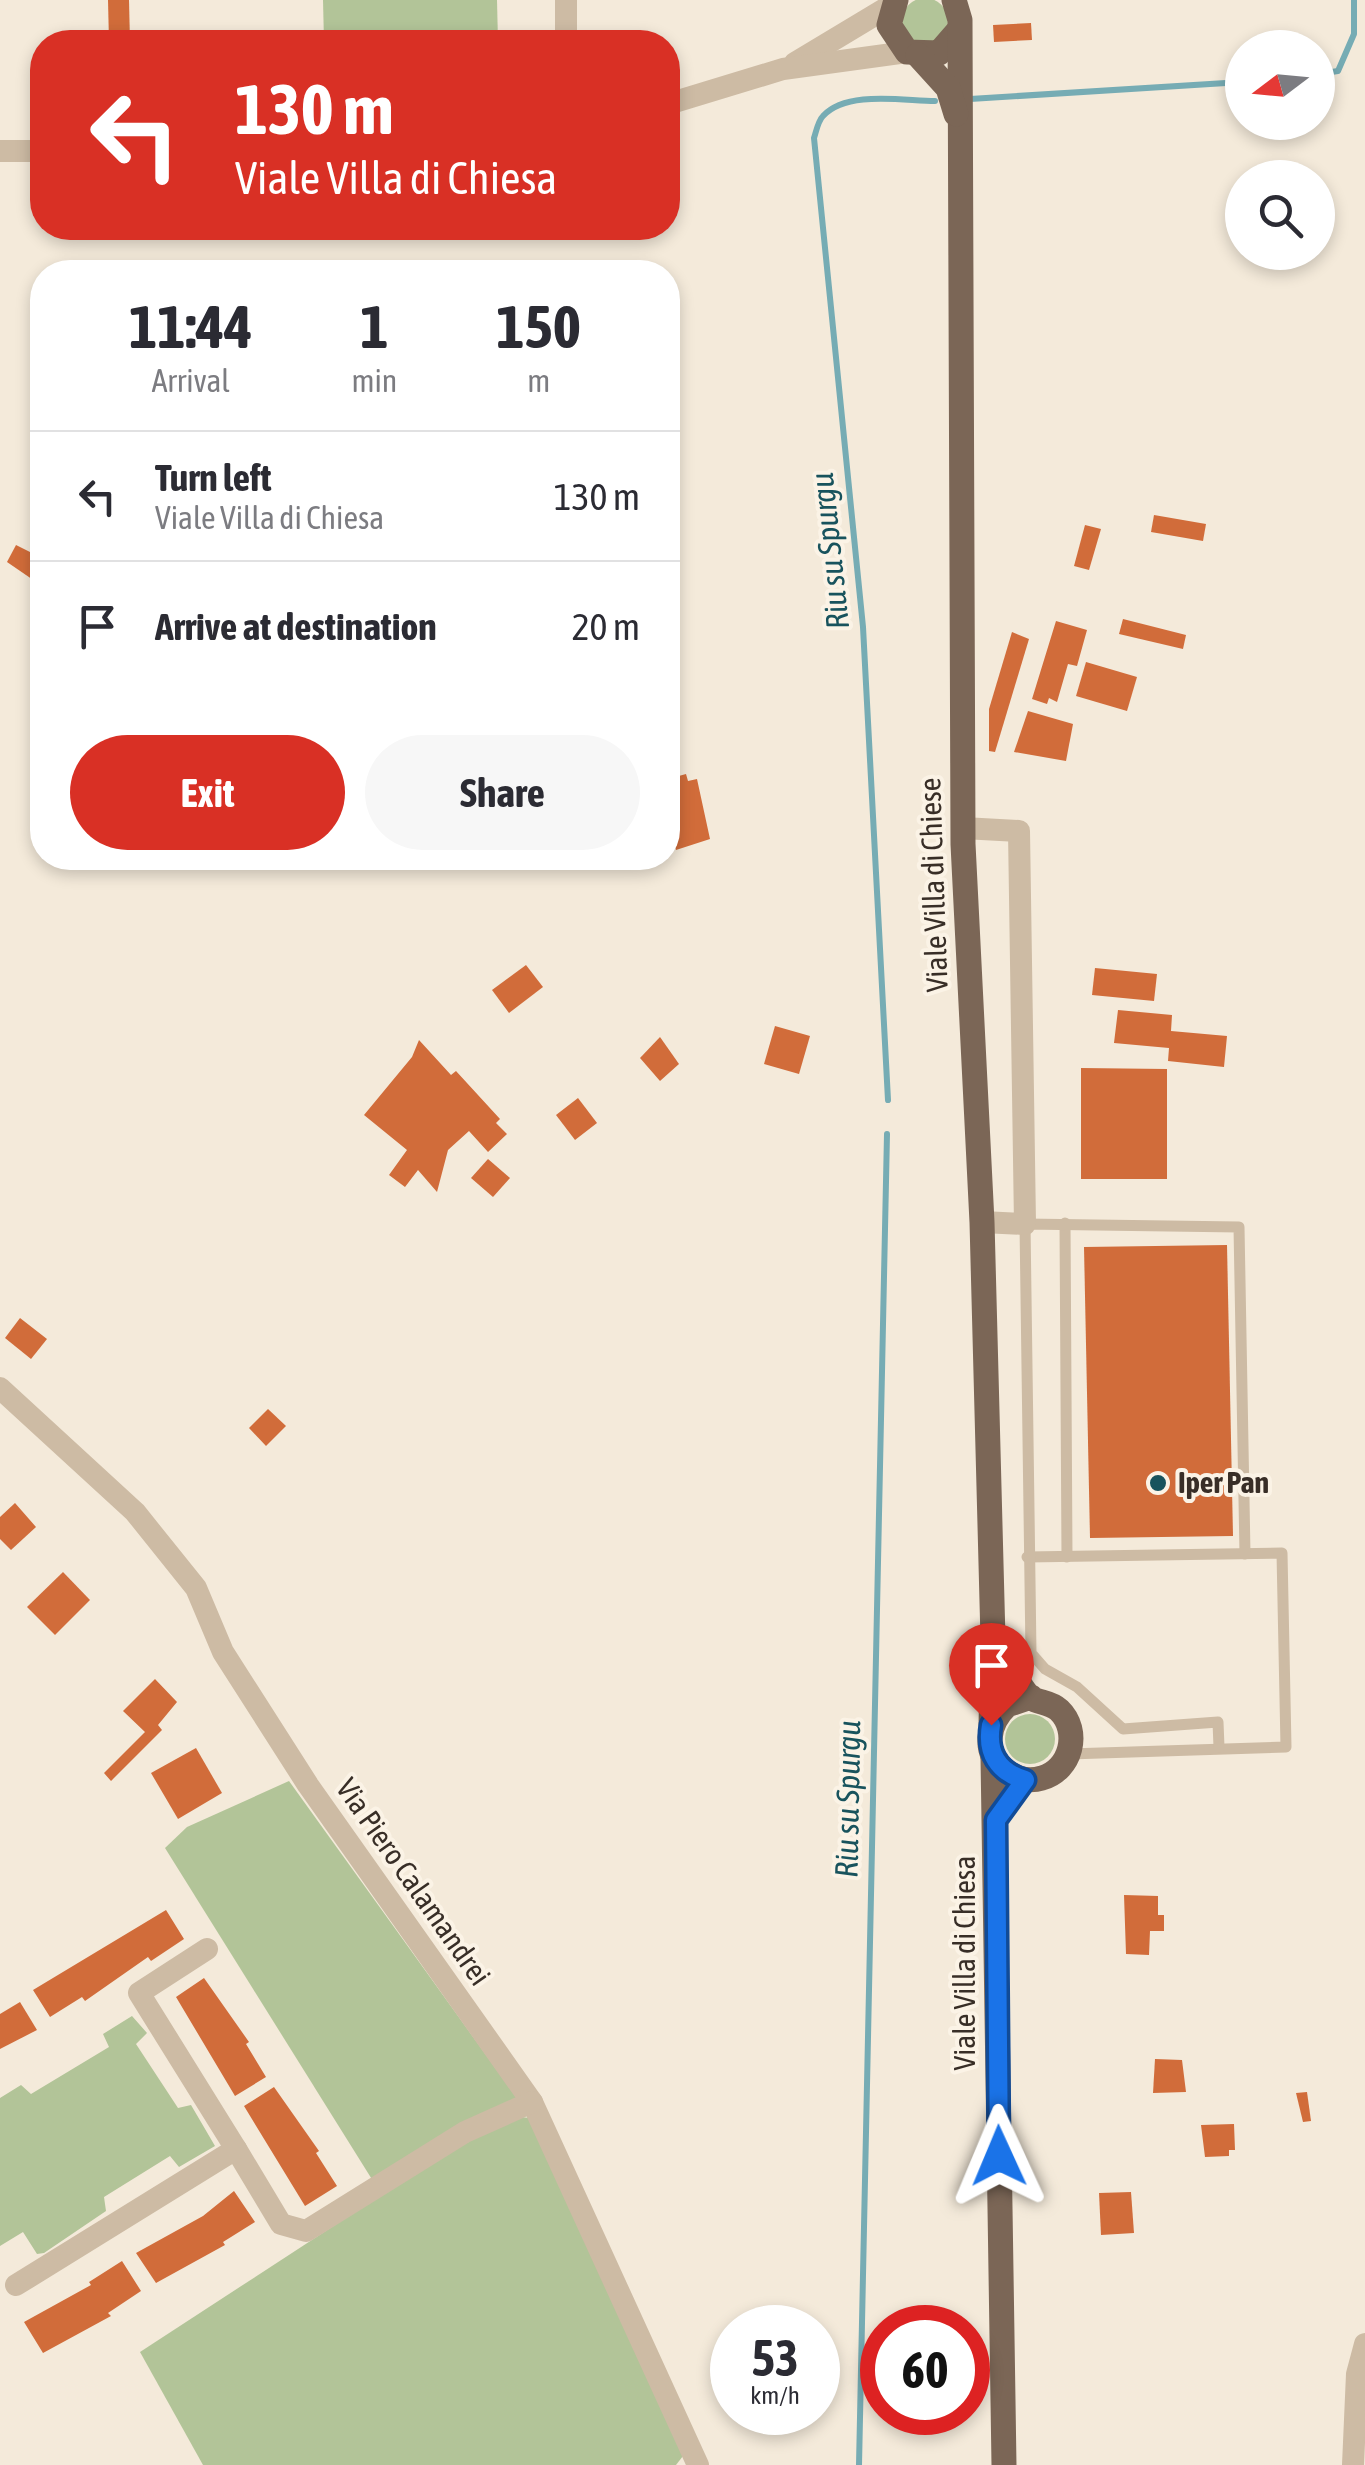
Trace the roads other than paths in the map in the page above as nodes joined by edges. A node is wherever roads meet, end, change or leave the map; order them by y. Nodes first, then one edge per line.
1 (566, 0) edge
2 (894, 2) edge
3 (957, 10) edge
4 (566, 30) edge
5 (913, 53) junction
6 (783, 70) junction
7 (680, 100) edge
8 (961, 128) junction
9 (0, 151) edge
10 (30, 151) edge
11 (963, 828) junction
12 (982, 1222) junction
13 (1025, 1224) junction
14 (1065, 1224) junction
15 (0, 1388) edge
16 (1245, 1554) junction
17 (1027, 1557) junction
18 (1067, 1557) junction
19 (994, 1639) junction
20 (1031, 1698) junction
21 (991, 1725) junction
22 (1165, 1726) junction
23 (1219, 1747) junction
24 (1165, 1750) junction
25 (1069, 1754) junction
26 (993, 1756) junction
27 (1025, 1780) junction
28 (996, 1820) junction
29 (207, 1949) dead end
30 (532, 2102) junction
31 (236, 2149) junction
32 (16, 2284) dead end
33 (1365, 2344) edge
34 (698, 2465) edge
35 (1004, 2465) edge
36 (1353, 2465) edge

1 - 4 street
2 - 5 main road
2 - 6 street
3 - 5 main road
3 - 8 main road
5 - 6 street
5 - 8 main road
6 - 7 street
8 - 11 main road, Viale Villa di Chiese
9 - 10 street
11 - 12 main road, Viale Villa di Chiese
11 - 13 street
12 - 13 street
12 - 19 main road, Viale Villa di Chiese
13 - 14 lane
13 - 17 lane
14 - 16 lane
14 - 18 lane
15 - 30 street, Via Piero Calamandrei
16 - 18 lane
16 - 23 lane
17 - 18 lane
17 - 22 lane
19 - 20 main road
19 - 21 main road, Viale Villa di Chiesa
20 - 21 main road
20 - 25 main road
21 - 26 main road, Viale Villa di Chiesa
22 - 23 lane
22 - 24 lane
23 - 24 lane
24 - 25 lane
25 - 27 main road, Viale Villa di Chiesa
26 - 27 main road
26 - 28 main road, Viale Villa di Chiesa
27 - 28 main road, Viale Villa di Chiesa
28 - 35 main road, Viale Villa di Chiesa
29 - 31 street
30 - 31 street
30 - 34 street, Via Piero Calamandrei
31 - 32 street
33 - 36 street

